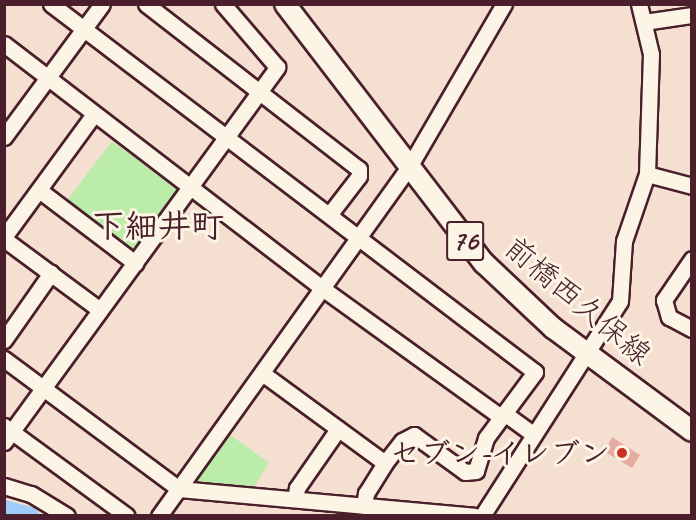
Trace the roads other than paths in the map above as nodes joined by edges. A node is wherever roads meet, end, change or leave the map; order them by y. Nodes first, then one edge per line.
1 (51, 4) edge
2 (102, 4) edge
3 (146, 4) edge
4 (223, 4) edge
5 (285, 4) edge
6 (504, 4) edge
7 (639, 4) edge
8 (692, 15) edge
9 (644, 22) junction
10 (84, 29) junction
11 (4, 44) edge
12 (48, 78) junction
13 (259, 92) junction
14 (94, 114) junction
15 (4, 137) edge
16 (226, 137) junction
17 (409, 167) junction
18 (647, 174) junction
19 (692, 186) edge
20 (191, 187) junction
21 (39, 190) junction
22 (329, 215) junction
23 (4, 238) edge
24 (359, 238) junction
25 (692, 259) edge
26 (135, 263) junction
27 (51, 273) junction
28 (322, 288) junction
29 (100, 310) junction
30 (692, 328) edge
31 (4, 339) edge
32 (587, 354) junction
33 (4, 359) edge
34 (262, 373) junction
35 (42, 388) junction
36 (503, 415) junction
37 (339, 429) junction
38 (692, 431) edge
39 (7, 433) edge
40 (534, 435) junction
41 (385, 463) junction
42 (4, 486) edge
43 (179, 489) junction
44 (294, 499) junction
45 (364, 506) junction
46 (409, 513) edge
47 (67, 516) edge
48 (127, 516) edge
49 (159, 516) edge
50 (474, 516) edge
51 (482, 516) edge

1 - 10 street
2 - 10 street
3 - 13 street
4 - 13 street
5 - 17 main road, 前橋西久保線 / 76
6 - 17 street
7 - 9 street
8 - 9 street
9 - 18 street
10 - 12 street
10 - 16 street
11 - 12 street
12 - 14 street
12 - 15 street
13 - 16 street
13 - 22 street
14 - 20 street
14 - 21 street
16 - 20 street
16 - 22 street
17 - 24 street
17 - 32 main road, 前橋西久保線 / 76
18 - 19 street
18 - 32 street
20 - 26 street
20 - 28 street
21 - 23 street
21 - 26 street
22 - 24 street
23 - 27 street
24 - 28 street
24 - 36 street
25 - 30 street
26 - 29 street
27 - 29 street
27 - 31 street
28 - 34 street
28 - 36 street
29 - 35 street
32 - 38 main road, 前橋西久保線 / 76
32 - 40 street
33 - 35 street
34 - 37 street
34 - 43 street
35 - 39 street
35 - 43 street
36 - 40 street
36 - 41 street
37 - 41 street
37 - 44 street
39 - 48 street
40 - 51 street
41 - 45 street
42 - 47 street
43 - 44 street
43 - 49 street
44 - 45 street
45 - 46 street
46 - 50 street

